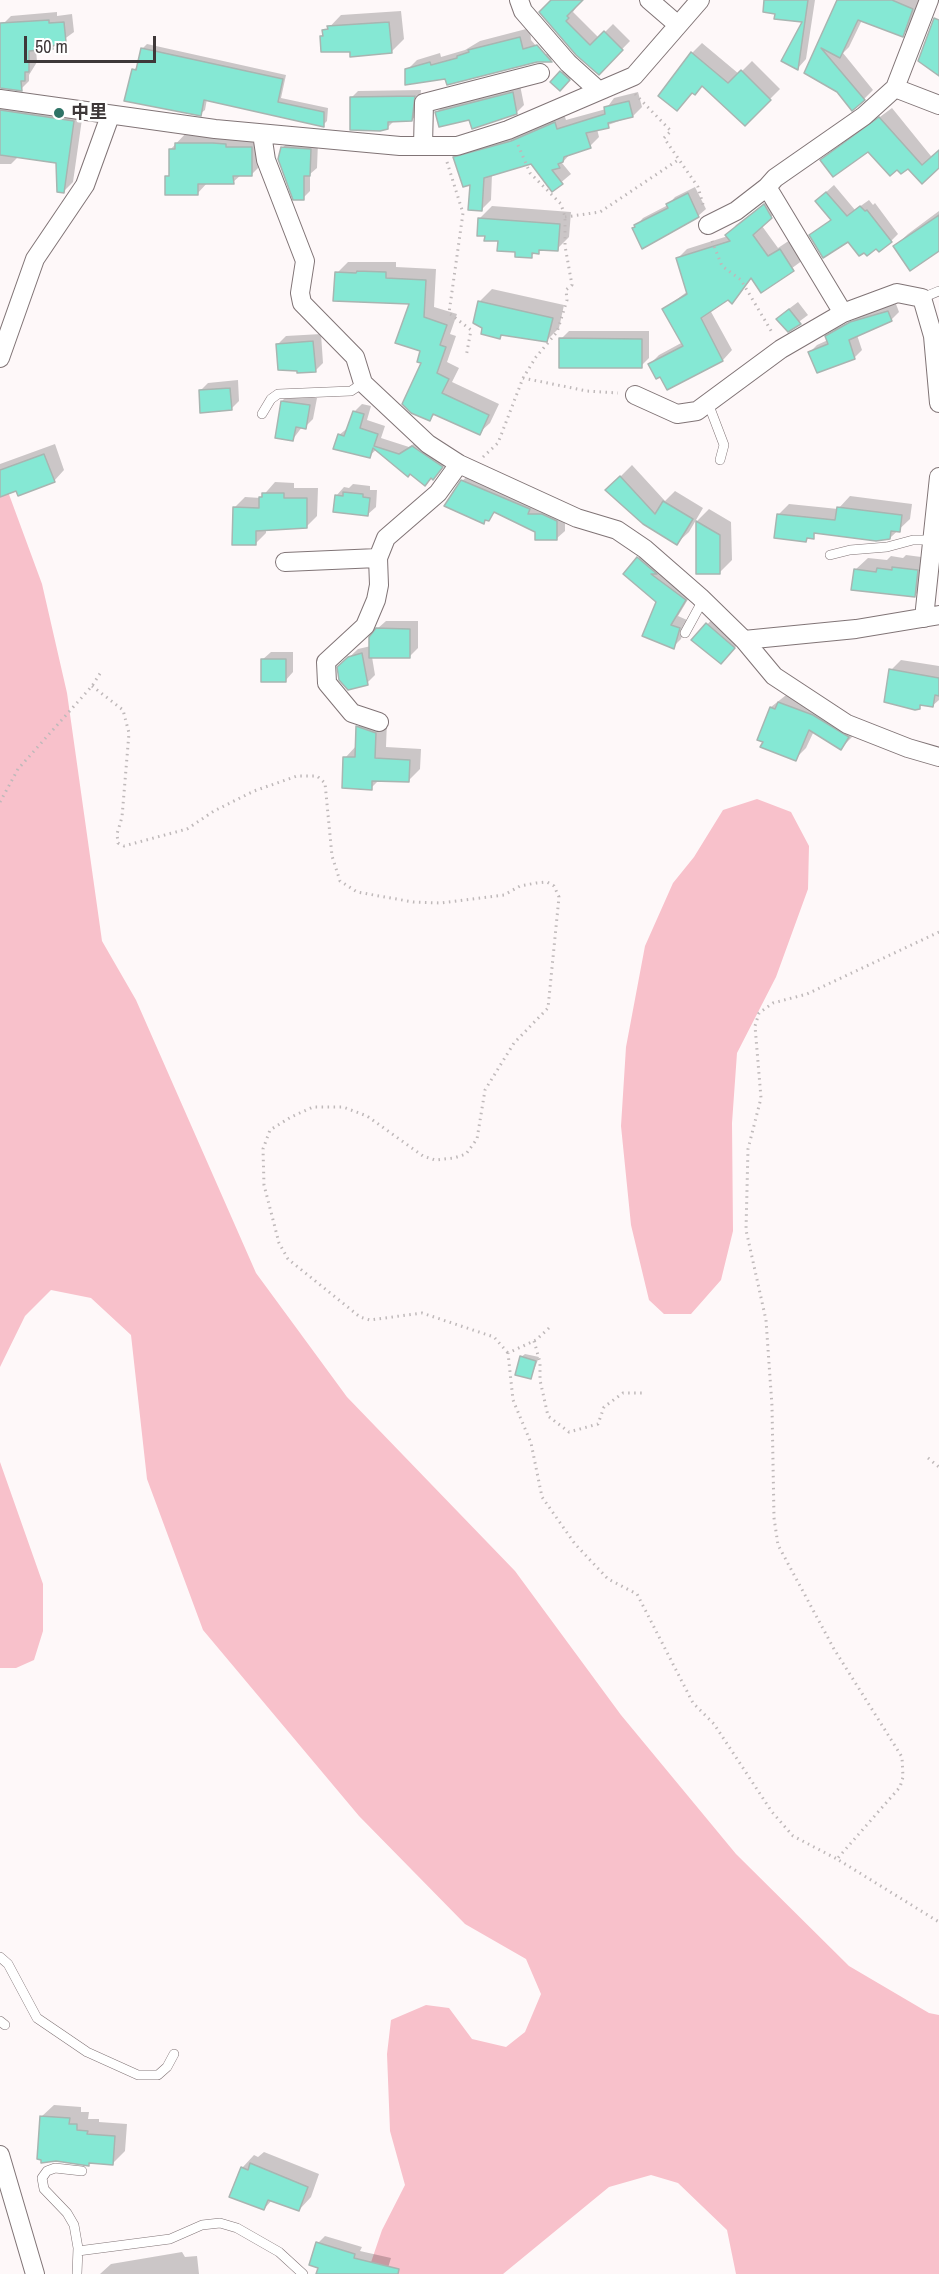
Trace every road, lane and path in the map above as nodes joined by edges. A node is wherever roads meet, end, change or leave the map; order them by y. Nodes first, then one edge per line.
1 (519, 0) edge
2 (649, 0) edge
3 (700, 0) edge
4 (929, 0) edge
5 (678, 25) junction
6 (540, 73) dead end
7 (895, 88) junction
8 (598, 91) junction
9 (0, 99) edge
10 (939, 105) edge
11 (110, 116) junction
12 (512, 128) junction
13 (262, 134) junction
14 (423, 146) junction
15 (442, 146) junction
16 (678, 160) dead end
17 (767, 187) junction
18 (565, 217) junction
19 (708, 225) dead end
20 (931, 295) edge
21 (843, 313) junction
22 (465, 357) dead end
23 (0, 358) edge
24 (524, 378) junction
25 (363, 382) junction
26 (635, 395) joint
27 (708, 403) junction
28 (939, 403) edge
29 (262, 414) dead end
30 (720, 460) dead end
31 (465, 466) junction
32 (939, 477) edge
33 (933, 540) junction
34 (830, 555) dead end
35 (378, 558) junction
36 (285, 562) dead end
37 (703, 600) junction
38 (931, 616) edge
39 (685, 633) dead end
40 (744, 640) junction
41 (102, 672) dead end
42 (92, 686) junction
43 (379, 722) dead end
44 (939, 757) edge
45 (0, 802) edge
46 (939, 932) edge
47 (549, 1328) dead end
48 (534, 1341) junction
49 (508, 1353) junction
50 (645, 1393) dead end
51 (928, 1458) dead end
52 (939, 1467) edge
53 (837, 1859) junction
54 (939, 1922) edge
55 (0, 1957) edge
56 (174, 2054) dead end
57 (0, 2155) edge
58 (82, 2171) dead end
59 (78, 2251) junction
60 (35, 2274) edge
61 (77, 2274) edge
62 (303, 2274) edge

1 - 8 street
2 - 5 street
3 - 5 street
4 - 7 street
5 - 8 street
6 - 14 street
7 - 10 street
7 - 17 street
8 - 12 street
9 - 11 street
11 - 13 street
11 - 23 street
12 - 15 street
12 - 18 path
13 - 14 street
13 - 25 street
14 - 15 street
15 - 22 path
16 - 18 path
17 - 19 street
17 - 21 street
18 - 24 path
20 - 21 street
20 - 28 street
21 - 27 street
24 - 26 path
24 - 31 path
25 - 29 lane
25 - 31 street
26 - 27 street
27 - 30 lane
31 - 35 street
31 - 37 street
32 - 33 street
33 - 34 lane
33 - 38 street
35 - 36 street
35 - 43 street
37 - 39 lane
37 - 40 street
38 - 40 street
40 - 44 street
41 - 42 path
42 - 45 path
42 - 49 path
46 - 53 path
47 - 48 path
48 - 49 path
48 - 50 path
49 - 53 path
51 - 52 path
53 - 54 path
55 - 56 lane
57 - 60 street
58 - 59 lane
59 - 61 lane
59 - 62 lane

